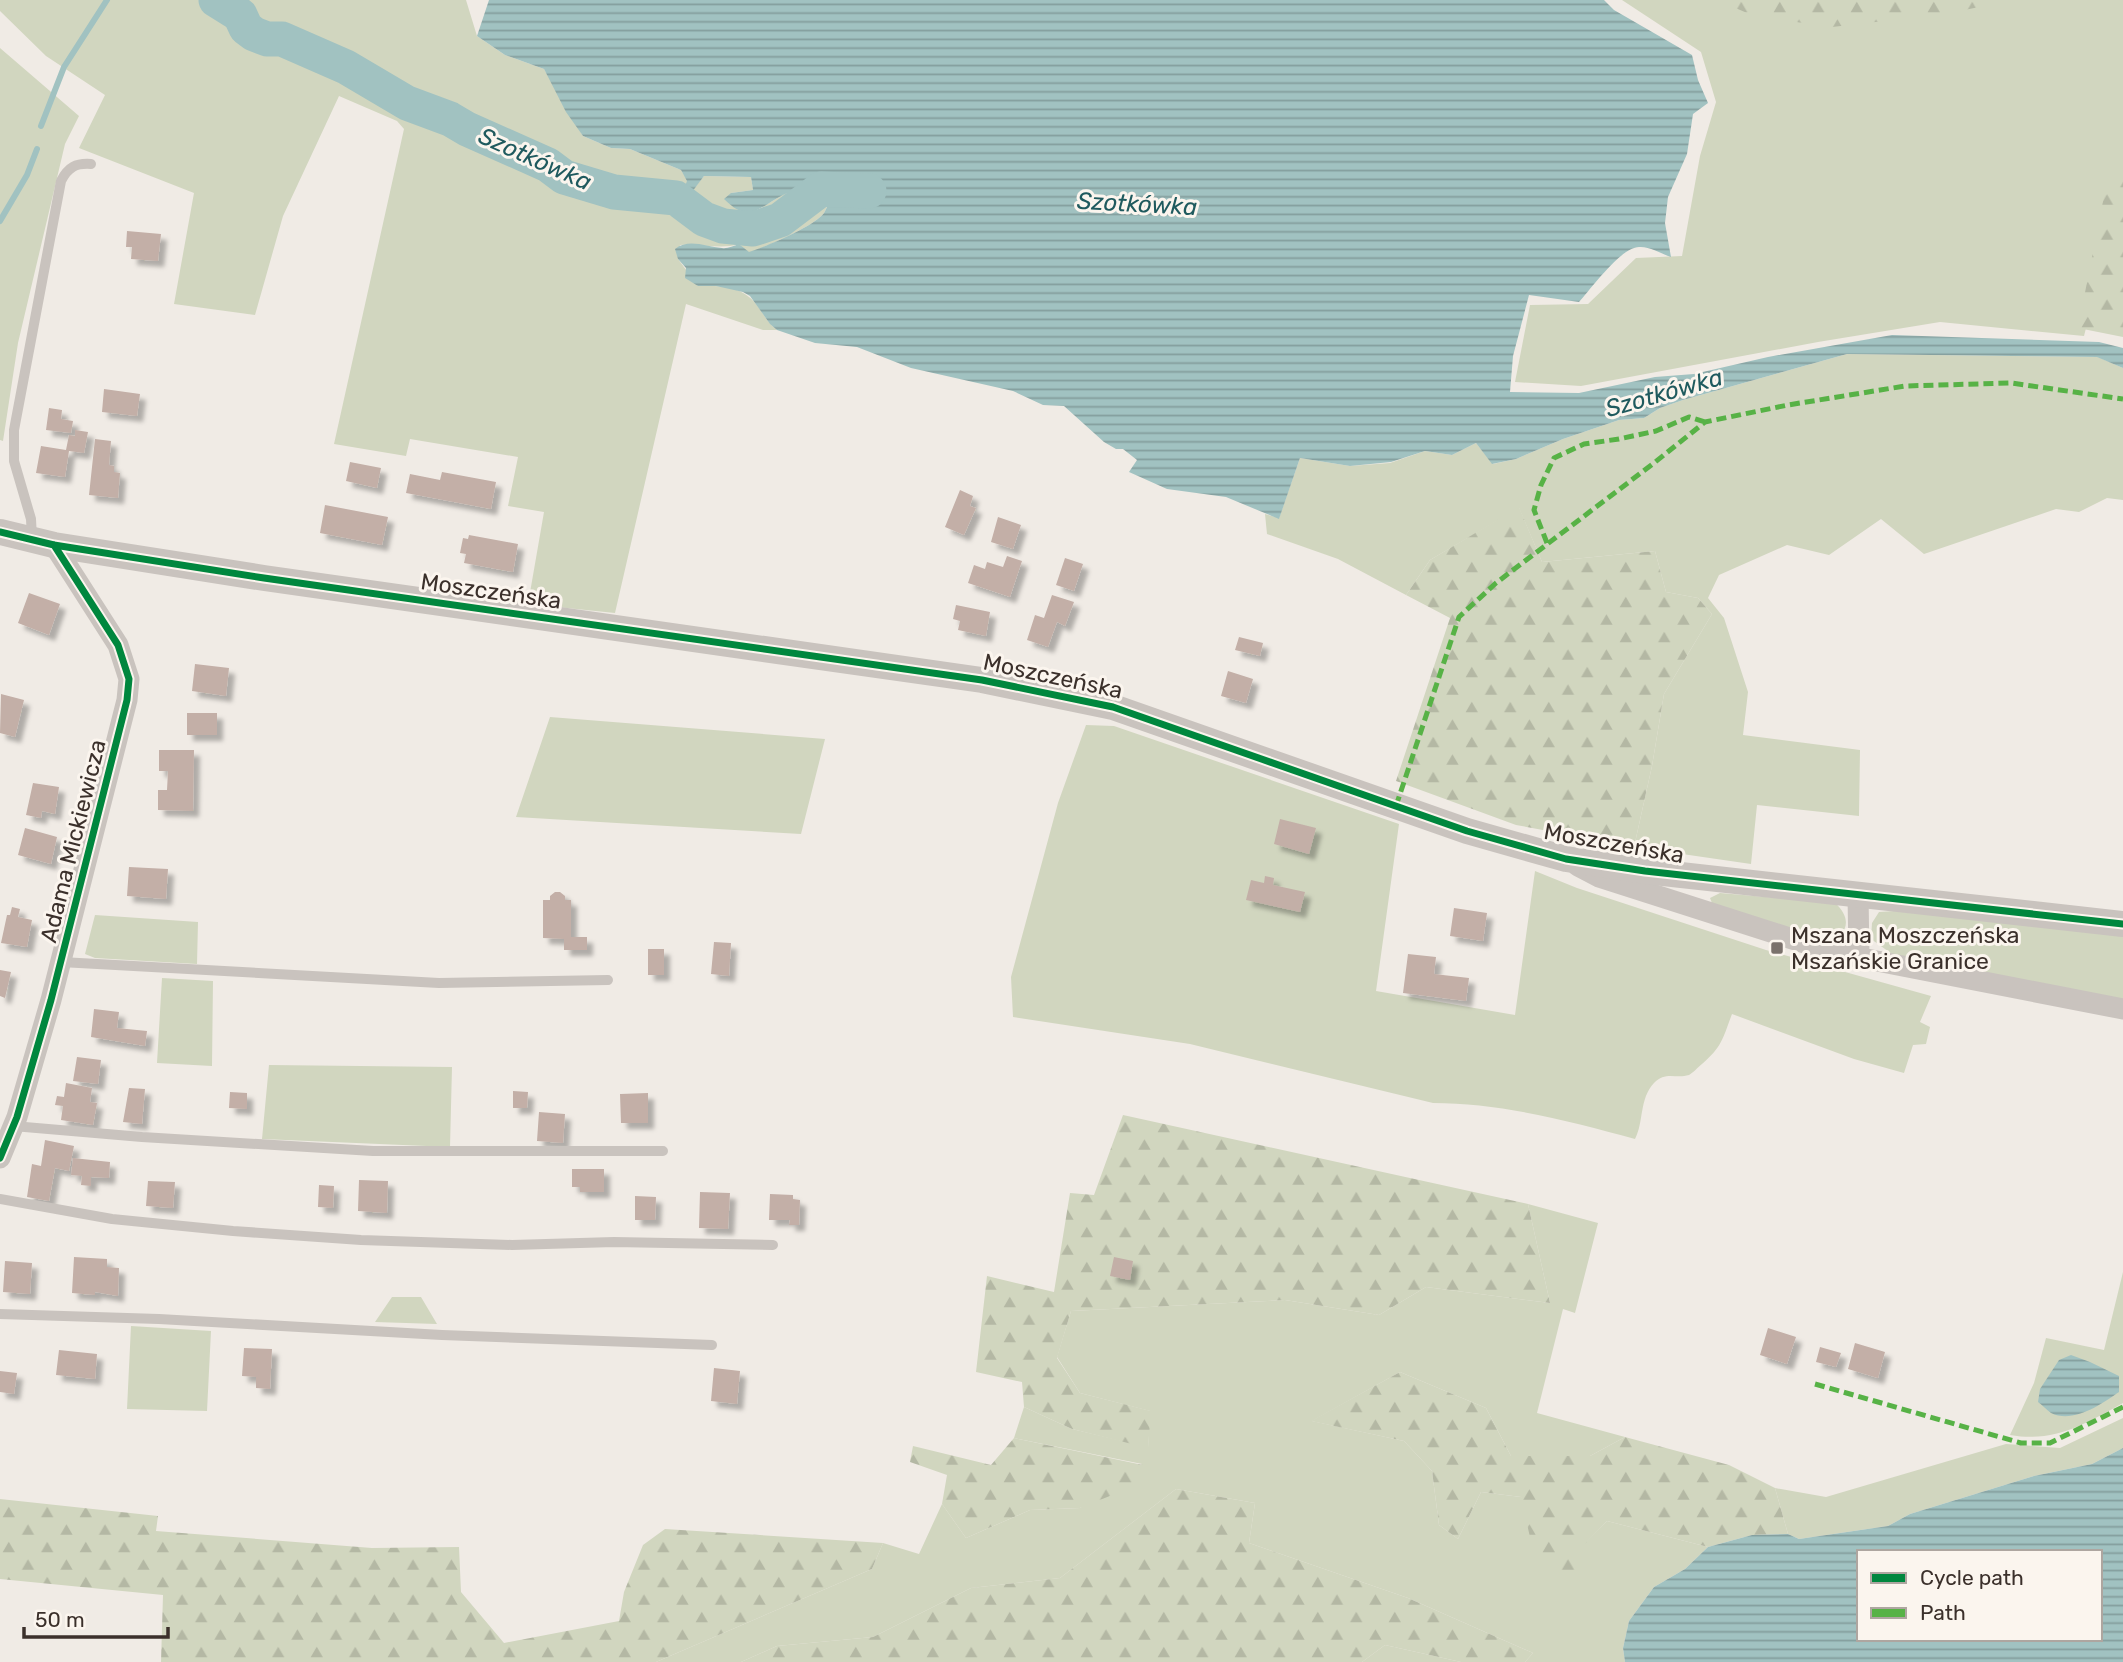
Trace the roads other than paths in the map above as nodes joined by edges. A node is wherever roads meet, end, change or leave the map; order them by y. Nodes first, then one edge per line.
1 (91, 164) dead end
2 (0, 532) edge
3 (43, 542) junction
4 (1566, 859) junction
5 (1858, 894) junction
6 (2123, 924) edge
7 (1859, 958) junction
8 (61, 962) junction
9 (608, 980) dead end
10 (2123, 1009) edge
11 (13, 1126) junction
12 (663, 1151) dead end
13 (0, 1158) edge
14 (0, 1199) edge
15 (773, 1245) dead end
16 (0, 1314) edge
17 (712, 1345) dead end

1 - 3 lane
2 - 3 street, Moszczeńska
3 - 4 street, Moszczeńska
3 - 8 street, Adama Mickiewicza
4 - 5 street, Moszczeńska
4 - 7 street
5 - 6 street, Moszczeńska
5 - 7 street
7 - 10 street
8 - 9 lane
8 - 11 street, Adama Mickiewicza
11 - 12 lane
11 - 13 street, Adama Mickiewicza
14 - 15 lane
16 - 17 lane

